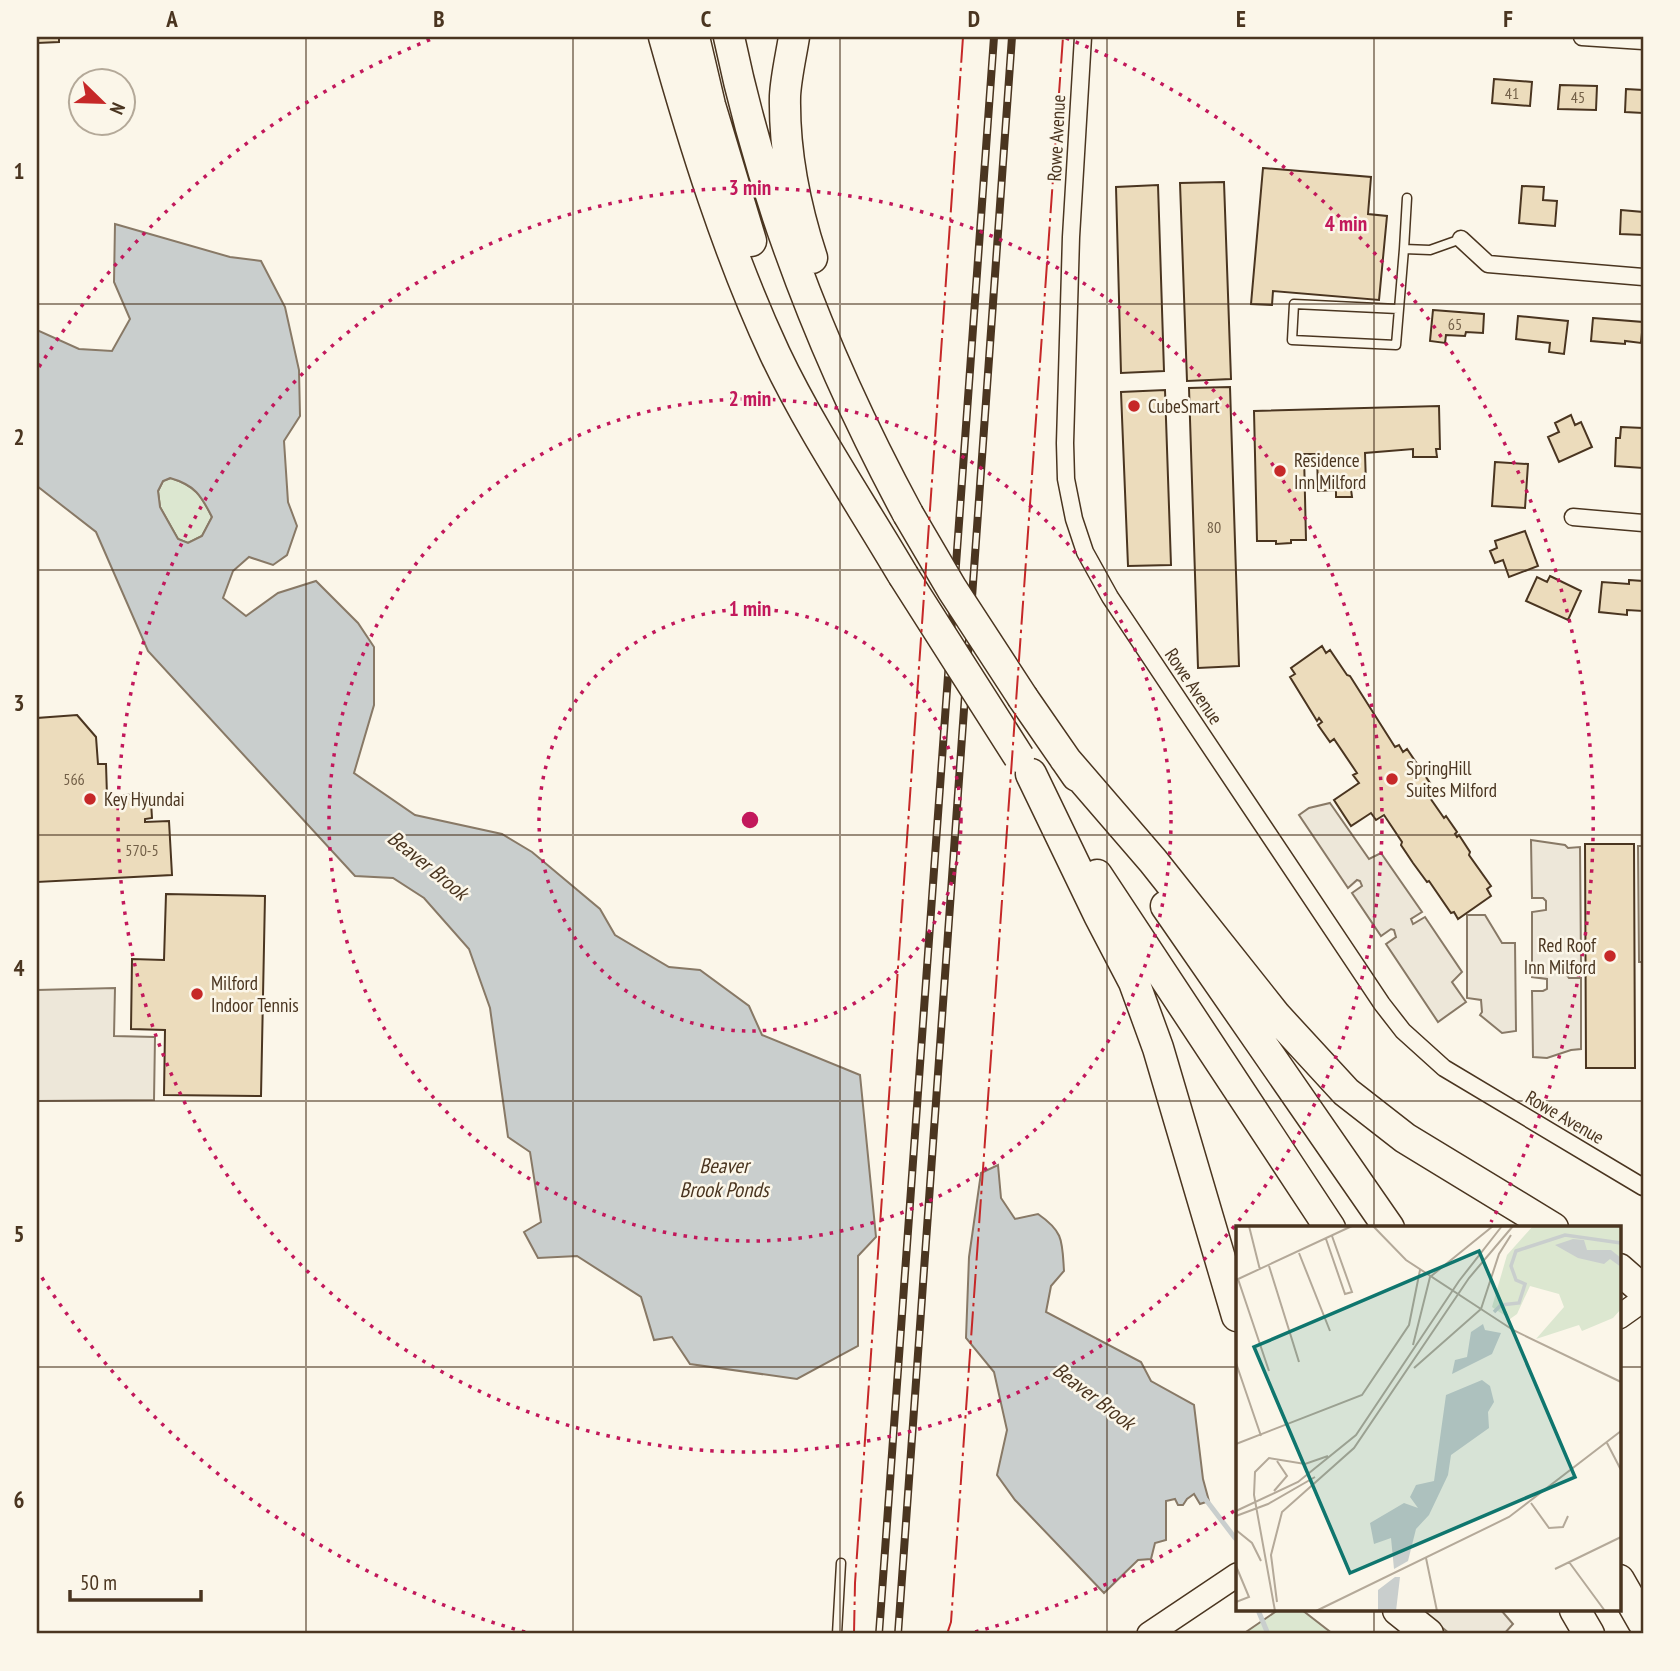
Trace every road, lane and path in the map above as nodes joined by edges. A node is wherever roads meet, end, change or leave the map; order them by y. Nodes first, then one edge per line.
1 (664, 37) edge
2 (694, 37) edge
3 (729, 37) edge
4 (794, 37) edge
5 (1083, 37) edge
6 (1582, 37) edge
7 (1643, 41) edge
8 (1407, 198) dead end
9 (1461, 239) joint
10 (1404, 249) junction
11 (1643, 277) edge
12 (1398, 309) junction
13 (908, 514) junction
14 (1573, 517) dead end
15 (1643, 523) edge
16 (903, 575) junction
17 (1065, 759) junction
18 (1025, 765) junction
19 (1643, 1187) edge
20 (1329, 1226) edge
21 (1388, 1226) edge
22 (1550, 1226) edge
23 (1620, 1270) edge
24 (1643, 1290) edge
25 (1643, 1300) edge
26 (1236, 1313) edge
27 (1620, 1316) edge
28 (842, 1563) dead end
29 (1236, 1576) edge
30 (1620, 1582) edge
31 (1400, 1612) edge
32 (1576, 1612) edge
33 (1643, 1622) edge
34 (837, 1634) edge
35 (1149, 1634) edge
36 (1428, 1634) edge
37 (1589, 1634) edge

1 - 16 highway
2 - 16 highway
3 - 13 highway
4 - 13 highway
5 - 19 street, Rowe Avenue
6 - 7 street
8 - 10 lane
9 - 10 lane
9 - 11 street
10 - 12 lane
12 - 12 lane
13 - 17 highway, bridge
14 - 15 street
16 - 18 highway, bridge
17 - 21 highway
17 - 22 highway
18 - 20 highway
18 - 26 highway
23 - 24 highway
25 - 27 main road
28 - 34 lane
29 - 35 main road
30 - 33 highway
31 - 36 highway
32 - 37 highway

